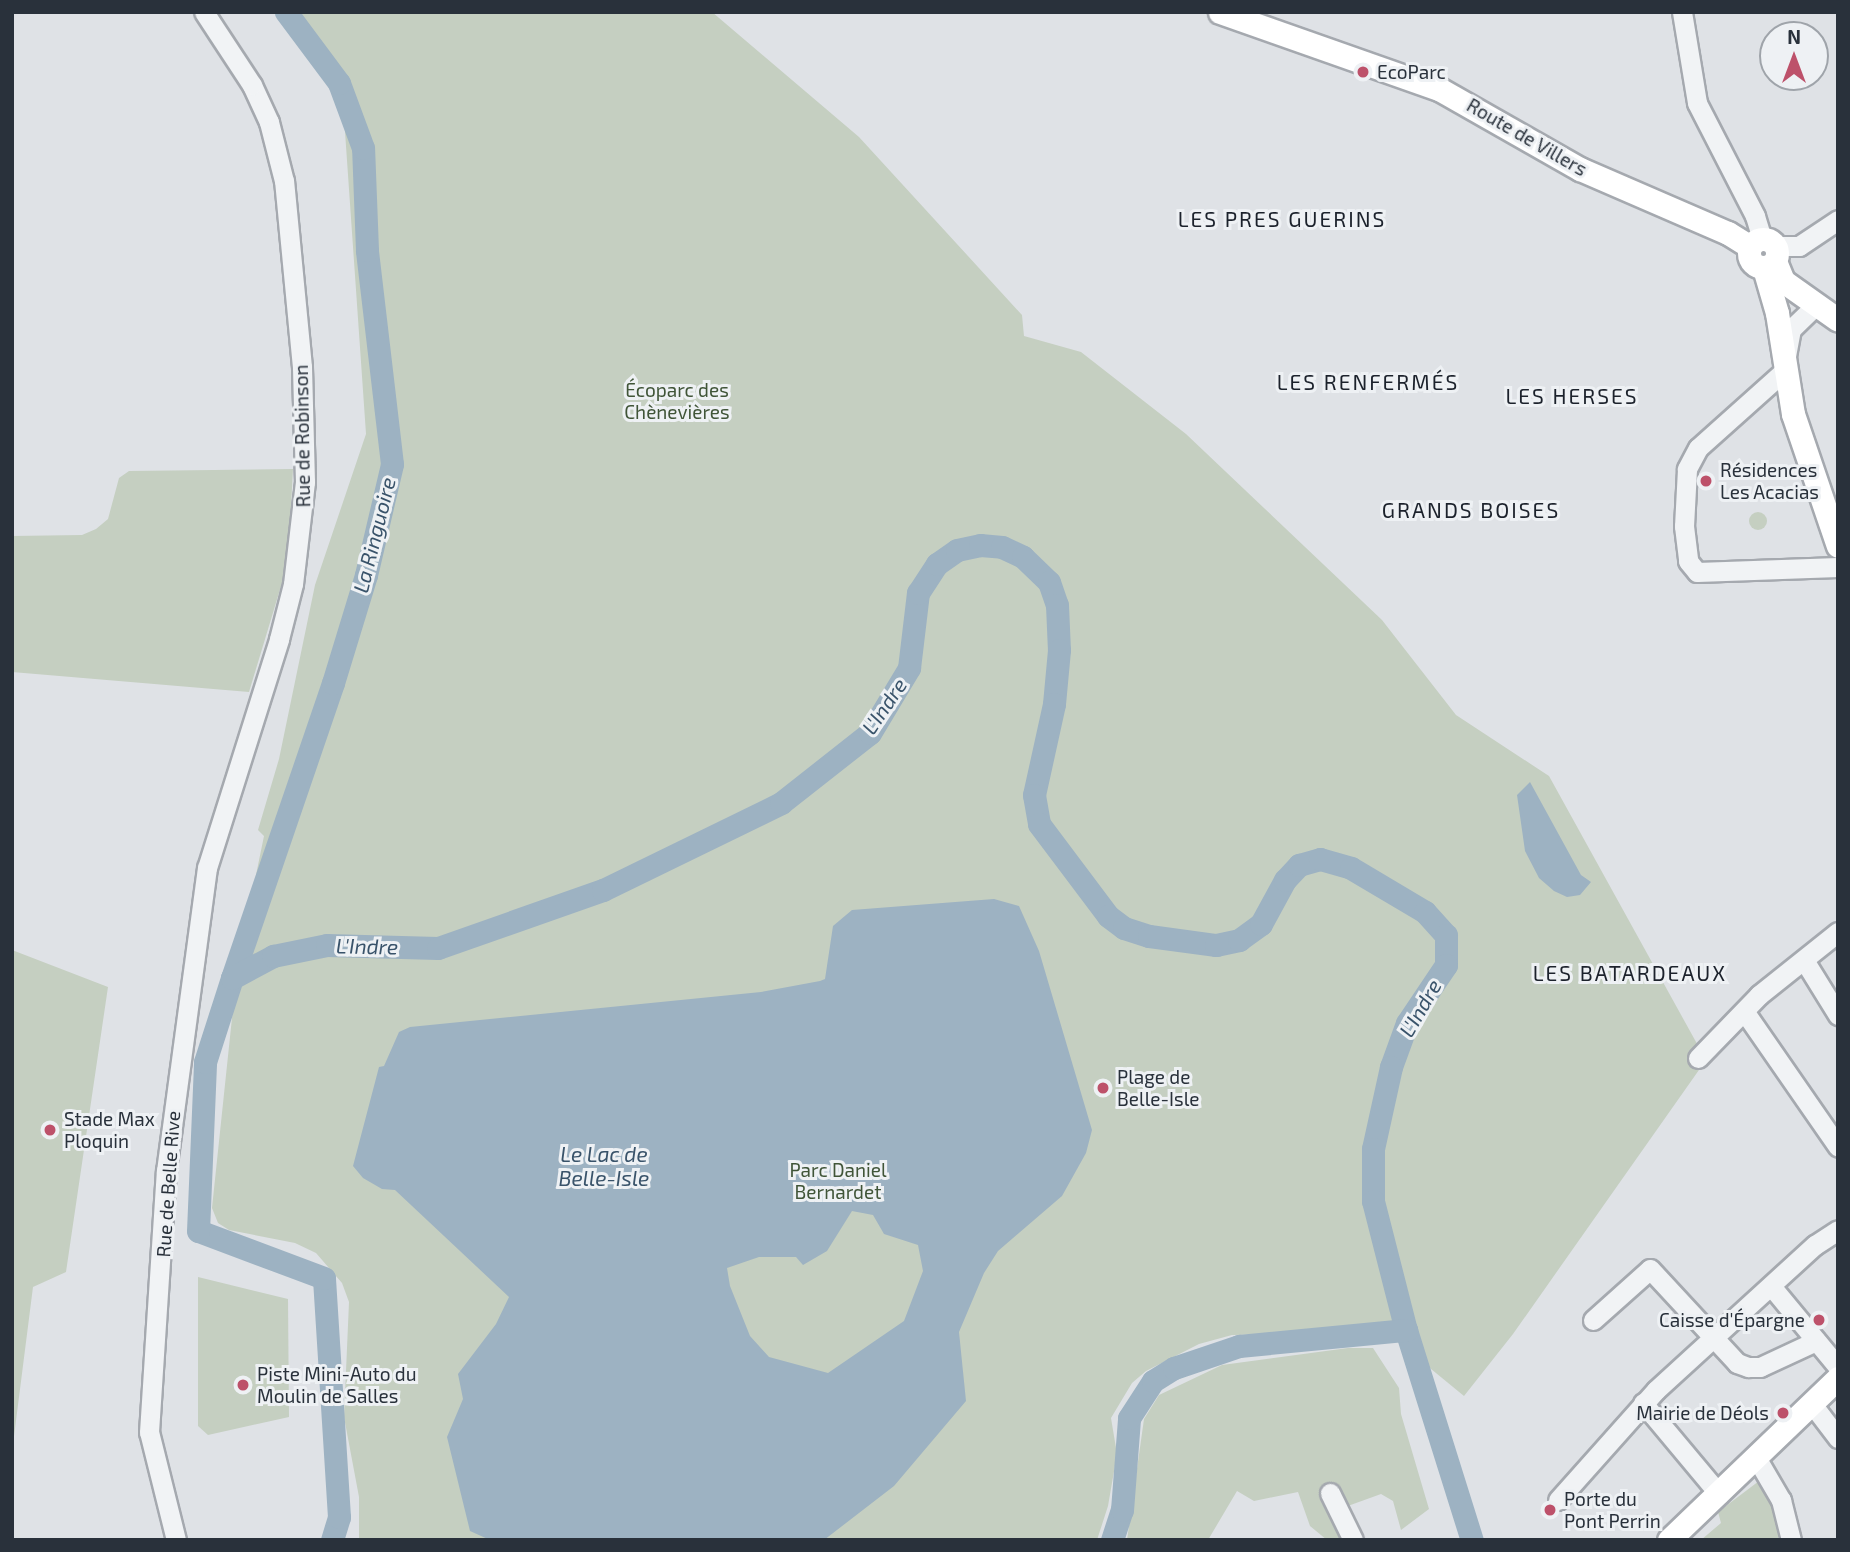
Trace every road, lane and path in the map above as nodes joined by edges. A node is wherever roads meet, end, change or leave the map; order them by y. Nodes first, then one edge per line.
1 (204, 12) edge
2 (1220, 12) edge
3 (1682, 12) edge
4 (1838, 220) edge
5 (1765, 252) junction
6 (1816, 305) junction
7 (1838, 320) edge
8 (1783, 372) junction
9 (1838, 546) edge
10 (1838, 567) edge
11 (206, 868) joint
12 (1838, 932) edge
13 (1804, 960) junction
14 (1744, 1011) junction
15 (1838, 1015) edge
16 (1698, 1058) dead end
17 (1838, 1147) edge
18 (1838, 1230) edge
19 (1771, 1286) junction
20 (1594, 1321) dead end
21 (1714, 1336) junction
22 (1816, 1341) junction
23 (1838, 1367) edge
24 (1838, 1378) edge
25 (1643, 1403) junction
26 (1812, 1404) junction
27 (1838, 1438) edge
28 (1757, 1459) junction
29 (1330, 1493) dead end
30 (1719, 1494) junction
31 (1558, 1500) dead end
32 (176, 1540) edge
33 (1353, 1540) edge
34 (1669, 1540) edge
35 (1791, 1540) edge

1 - 11 street, Rue de Robinson
2 - 5 main road, Route de Villers
3 - 5 street
4 - 5 street
5 - 6 main road
5 - 8 main road
6 - 7 main road
6 - 8 street
8 - 9 main road
8 - 10 street
11 - 32 street, Rue de Belle Rive
12 - 13 street
13 - 14 street
13 - 15 street
14 - 16 street
14 - 17 street
18 - 19 street
19 - 21 street
19 - 22 street
20 - 21 street
21 - 22 street
21 - 25 street
22 - 23 street
24 - 26 main road
25 - 30 street
25 - 31 street
26 - 27 street
26 - 28 main road
28 - 30 main road
28 - 35 street
29 - 33 street
30 - 34 main road

